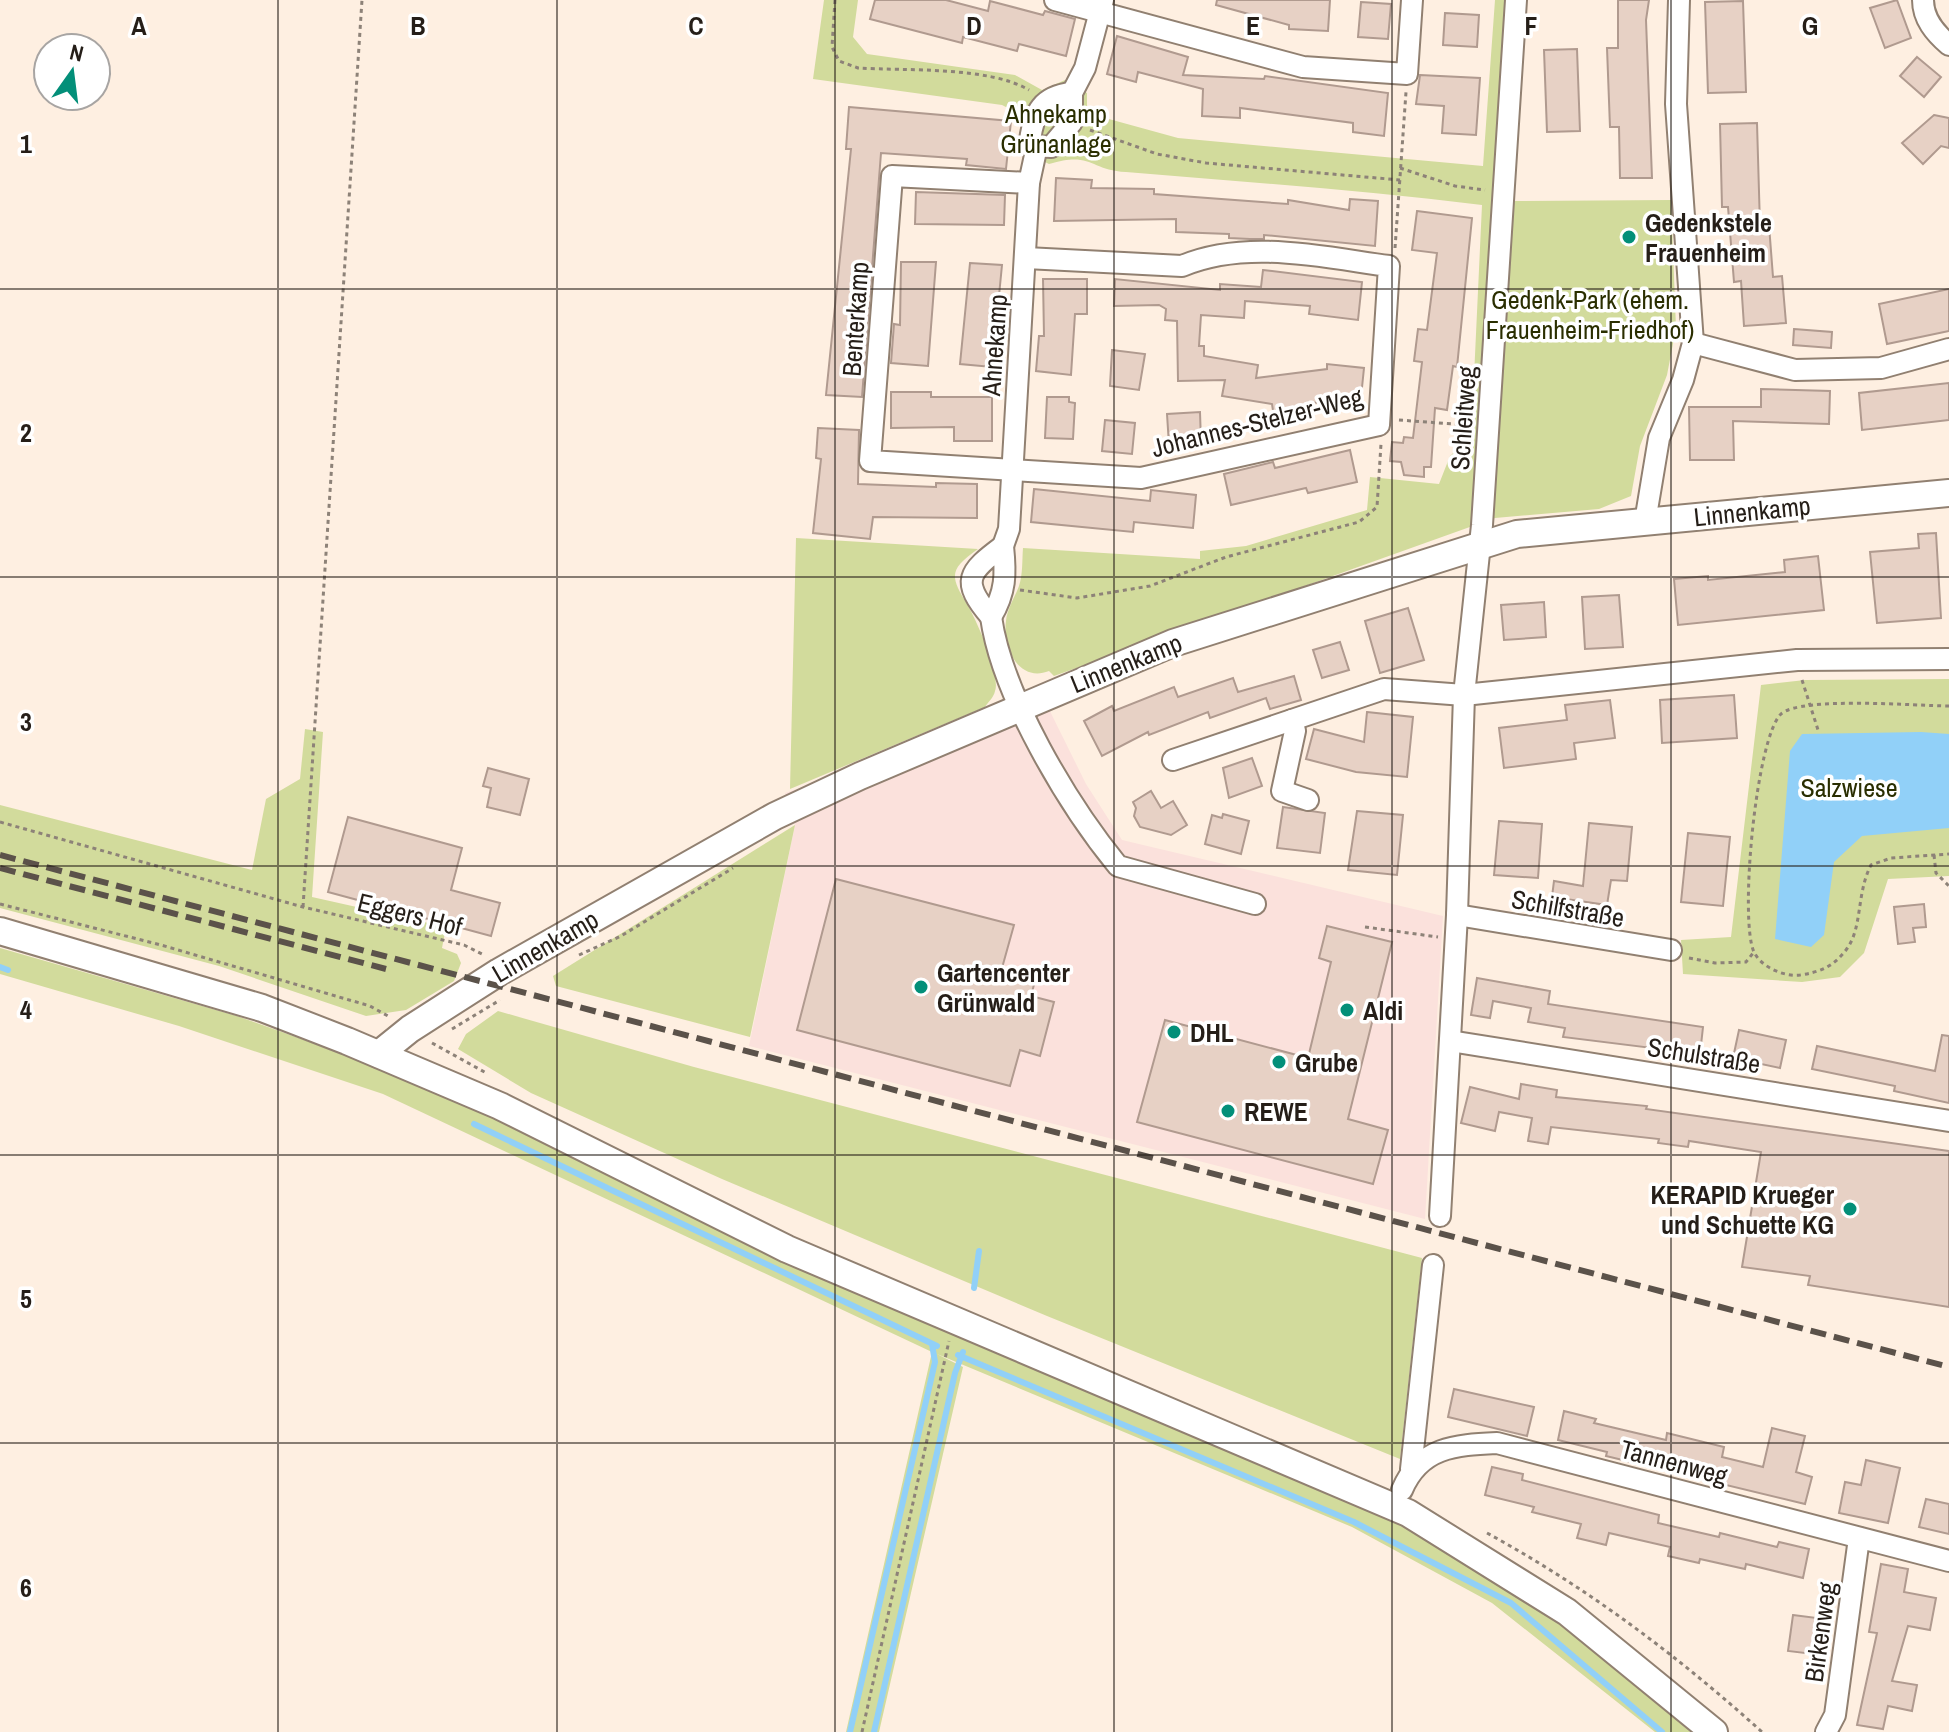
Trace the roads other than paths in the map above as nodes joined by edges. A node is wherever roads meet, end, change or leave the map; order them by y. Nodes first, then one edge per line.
1 (1055, 0) edge
2 (1412, 0) edge
3 (1516, 0) edge
4 (1679, 0) edge
5 (1923, 0) edge
6 (1101, 6) edge
7 (1949, 45) edge
8 (1072, 93) junction
9 (1037, 146) junction
10 (1029, 183) junction
11 (1026, 258) junction
12 (1693, 343) junction
13 (1949, 349) edge
14 (1012, 471) junction
15 (1949, 493) edge
16 (1645, 522) junction
17 (1479, 544) junction
18 (1003, 546) junction
19 (991, 617) junction
20 (1949, 659) edge
21 (1464, 695) junction
22 (1021, 707) junction
23 (1292, 720) junction
24 (1173, 760) dead end
25 (1308, 800) dead end
26 (1255, 904) dead end
27 (1457, 915) junction
28 (0, 931) edge
29 (1671, 950) road end
30 (1450, 1041) junction
31 (379, 1054) junction
32 (1949, 1121) edge
33 (1440, 1216) dead end
34 (1433, 1265) dead end
35 (1411, 1469) junction
36 (1402, 1490) dead end
37 (1859, 1538) junction
38 (1949, 1561) edge
39 (1714, 1732) edge
40 (1826, 1732) edge

1 - 6 street
2 - 6 street
3 - 17 street, Schleitweg
4 - 12 street
5 - 7 street
6 - 8 street
8 - 9 street
8 - 9 street, Ahnekamp
9 - 10 street, Ahnekamp
10 - 11 street, Ahnekamp
10 - 14 street, Benterkamp
11 - 14 street, Ahnekamp
11 - 14 street, Johannes-Stelzer-Weg
12 - 13 street
12 - 16 street
14 - 18 street, Ahnekamp
15 - 16 main road, Linnenkamp
16 - 17 main road, Linnenkamp
17 - 21 street, Schleitweg
17 - 22 main road, Linnenkamp
18 - 19 street, Ahnekamp
18 - 19 street
19 - 22 street
20 - 21 street
21 - 23 street
21 - 27 street, Schleitweg
22 - 26 street
22 - 31 main road, Linnenkamp
23 - 24 street
23 - 25 street
27 - 29 street, Schilfstraße
27 - 30 street, Schleitweg
28 - 31 main road
30 - 32 street, Schulstraße
30 - 33 street, Schleitweg
31 - 39 main road
34 - 35 street
35 - 36 street
35 - 37 street, Tannenweg
37 - 38 street, Tannenweg
37 - 40 street, Birkenweg

